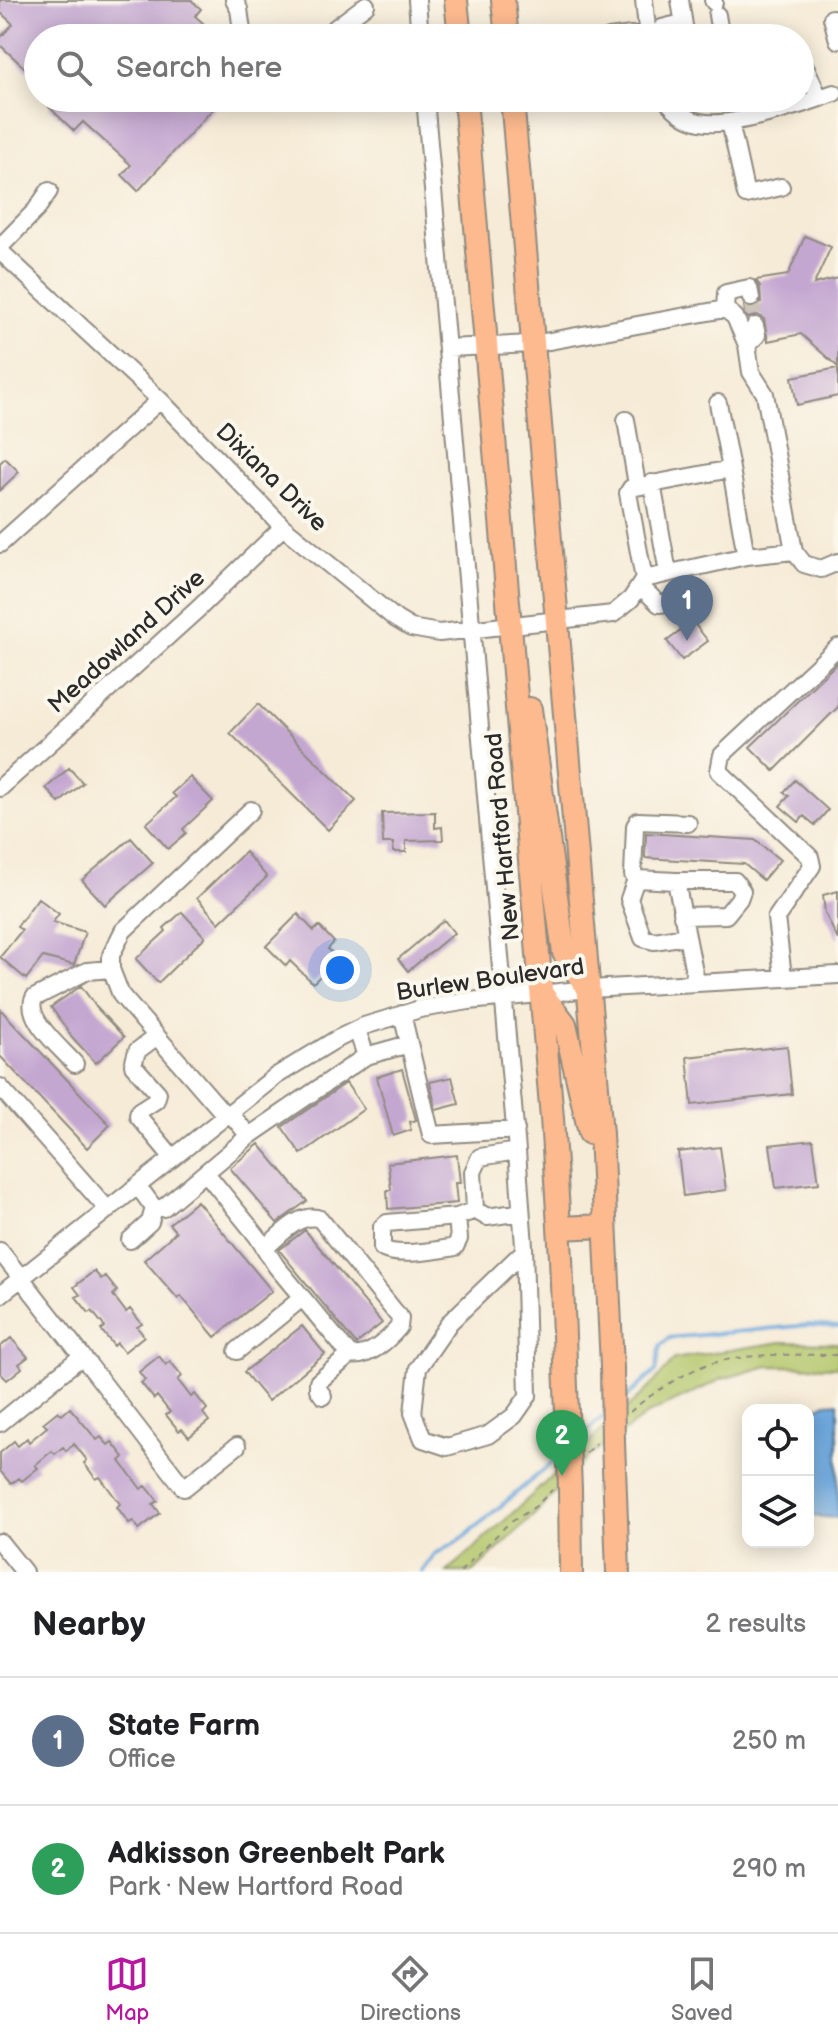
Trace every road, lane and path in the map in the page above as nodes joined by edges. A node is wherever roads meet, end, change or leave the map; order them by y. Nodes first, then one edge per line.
1 (234, 0) edge
2 (417, 0) edge
3 (456, 0) edge
4 (503, 0) edge
5 (644, 0) edge
6 (680, 0) edge
7 (366, 5) dead end
8 (832, 18) dead end
9 (241, 24) edge
10 (341, 24) edge
11 (419, 24) edge
12 (459, 24) edge
13 (506, 24) edge
14 (647, 24) edge
15 (682, 24) edge
16 (838, 40) edge
17 (814, 75) edge
18 (832, 92) edge
19 (426, 112) edge
20 (466, 112) edge
21 (513, 112) edge
22 (678, 112) edge
23 (764, 112) edge
24 (730, 122) junction
25 (781, 187) dead end
26 (49, 191) dead end
27 (0, 249) edge
28 (751, 298) dead end
29 (725, 309) junction
30 (755, 326) tunnel mouth
31 (533, 344) junction
32 (486, 345) junction
33 (747, 345) junction
34 (447, 348) junction
35 (160, 400) junction
36 (718, 403) dead end
37 (626, 420) dead end
38 (731, 469) junction
39 (644, 484) junction
40 (283, 527) junction
41 (0, 544) edge
42 (794, 551) junction
43 (746, 556) junction
44 (838, 562) edge
45 (668, 573) junction
46 (642, 582) junction
47 (702, 598) dead end
48 (557, 621) junction
49 (510, 626) junction
50 (471, 631) junction
51 (838, 647) edge
52 (0, 788) edge
53 (251, 810) dead end
54 (688, 823) dead end
55 (636, 879) junction
56 (676, 881) junction
57 (682, 916) junction
58 (686, 936) junction
59 (111, 969) junction
60 (838, 975) edge
61 (783, 977) junction
62 (696, 982) junction
63 (589, 989) junction
64 (542, 994) junction
65 (504, 998) junction
66 (402, 1014) junction
67 (357, 1030) junction
68 (157, 1036) junction
69 (409, 1044) junction
70 (366, 1056) junction
71 (75, 1064) dead end
72 (0, 1087) edge
73 (228, 1115) junction
74 (516, 1130) junction
75 (249, 1136) junction
76 (517, 1151) junction
77 (173, 1158) junction
78 (206, 1173) junction
79 (138, 1186) junction
80 (602, 1189) junction
81 (154, 1208) junction
82 (108, 1210) junction
83 (475, 1210) junction
84 (521, 1212) junction
85 (457, 1217) junction
86 (604, 1226) junction
87 (559, 1228) junction
88 (130, 1240) dead end
89 (266, 1247) junction
90 (524, 1248) junction
91 (0, 1251) edge
92 (22, 1277) junction
93 (0, 1295) edge
94 (302, 1298) junction
95 (237, 1351) dead end
96 (350, 1355) junction
97 (838, 1355) edge
98 (82, 1356) junction
99 (323, 1396) dead end
100 (621, 1420) dead end
101 (0, 1423) edge
102 (606, 1442) junction
103 (237, 1446) dead end
104 (578, 1462) dead end
105 (564, 1487) junction
106 (0, 1542) edge
107 (24, 1572) edge
108 (460, 1572) edge
109 (571, 1572) edge
110 (618, 1572) edge

1 - 9 street
2 - 11 street
3 - 12 main road
4 - 13 main road
5 - 14 street
6 - 15 street
7 - 10 street
8 - 16 street
17 - 18 street
19 - 34 street, New Hartford Road
20 - 32 main road, New Hartford Road
21 - 31 main road
22 - 24 street
23 - 24 street
24 - 25 street
26 - 27 street
27 - 35 street, Dixiana Drive
28 - 29 street
29 - 31 street
29 - 33 street
30 - 33 street
31 - 32 street
31 - 48 main road
32 - 34 street
32 - 49 main road, New Hartford Road
33 - 42 street
34 - 50 street, New Hartford Road
35 - 40 street, Dixiana Drive
35 - 41 street
36 - 38 street
37 - 39 street
38 - 39 street
38 - 43 street
39 - 45 street
39 - 46 street
40 - 50 street, Dixiana Drive
40 - 52 street, Meadowland Drive
42 - 43 street
42 - 44 street
43 - 45 street
45 - 46 street
46 - 47 street
46 - 48 street, Dixiana Drive
48 - 49 street, Dixiana Drive
48 - 63 main road
49 - 50 street, Dixiana Drive
49 - 63 main road
49 - 64 main road, New Hartford Road
50 - 65 street, New Hartford Road
51 - 61 street
53 - 59 street
54 - 55 street
55 - 56 street
55 - 58 street
56 - 57 street
56 - 57 street
57 - 58 street
58 - 62 street
59 - 68 street
59 - 71 street
60 - 61 street, Burlew Boulevard
61 - 62 street, Burlew Boulevard
62 - 63 street, Burlew Boulevard
63 - 64 street, Burlew Boulevard
63 - 80 main road
64 - 65 street, Burlew Boulevard
64 - 80 main road
64 - 87 main road, New Hartford Road
65 - 66 street, Burlew Boulevard
65 - 74 street, New Hartford Road
66 - 67 street, Burlew Boulevard
66 - 69 street
67 - 70 street
67 - 73 street, Burlew Boulevard
68 - 73 street
68 - 77 street
69 - 70 street
69 - 74 street
70 - 75 street
72 - 82 street
73 - 75 street
73 - 77 street, Burlew Boulevard
74 - 76 street, New Hartford Road
75 - 78 street
76 - 83 street
76 - 84 street, New Hartford Road
77 - 79 street, Burlew Boulevard
78 - 81 street
78 - 89 street
79 - 81 street
79 - 82 street, Burlew Boulevard
80 - 86 main road
81 - 88 street
82 - 92 street, Burlew Boulevard
83 - 84 street
83 - 85 street
84 - 90 street, New Hartford Road
85 - 85 street
86 - 87 main road
86 - 102 main road, bridge
87 - 105 main road, New Hartford Road, bridge
89 - 94 street
89 - 96 street
90 - 90 street, New Hartford Road
91 - 92 street
92 - 93 street, Burlew Boulevard
92 - 98 street
94 - 95 street
94 - 96 street
96 - 99 street
97 - 100 path
98 - 101 street
98 - 103 street
102 - 104 path
102 - 110 main road
105 - 108 path
105 - 109 main road, New Hartford Road
106 - 107 street

